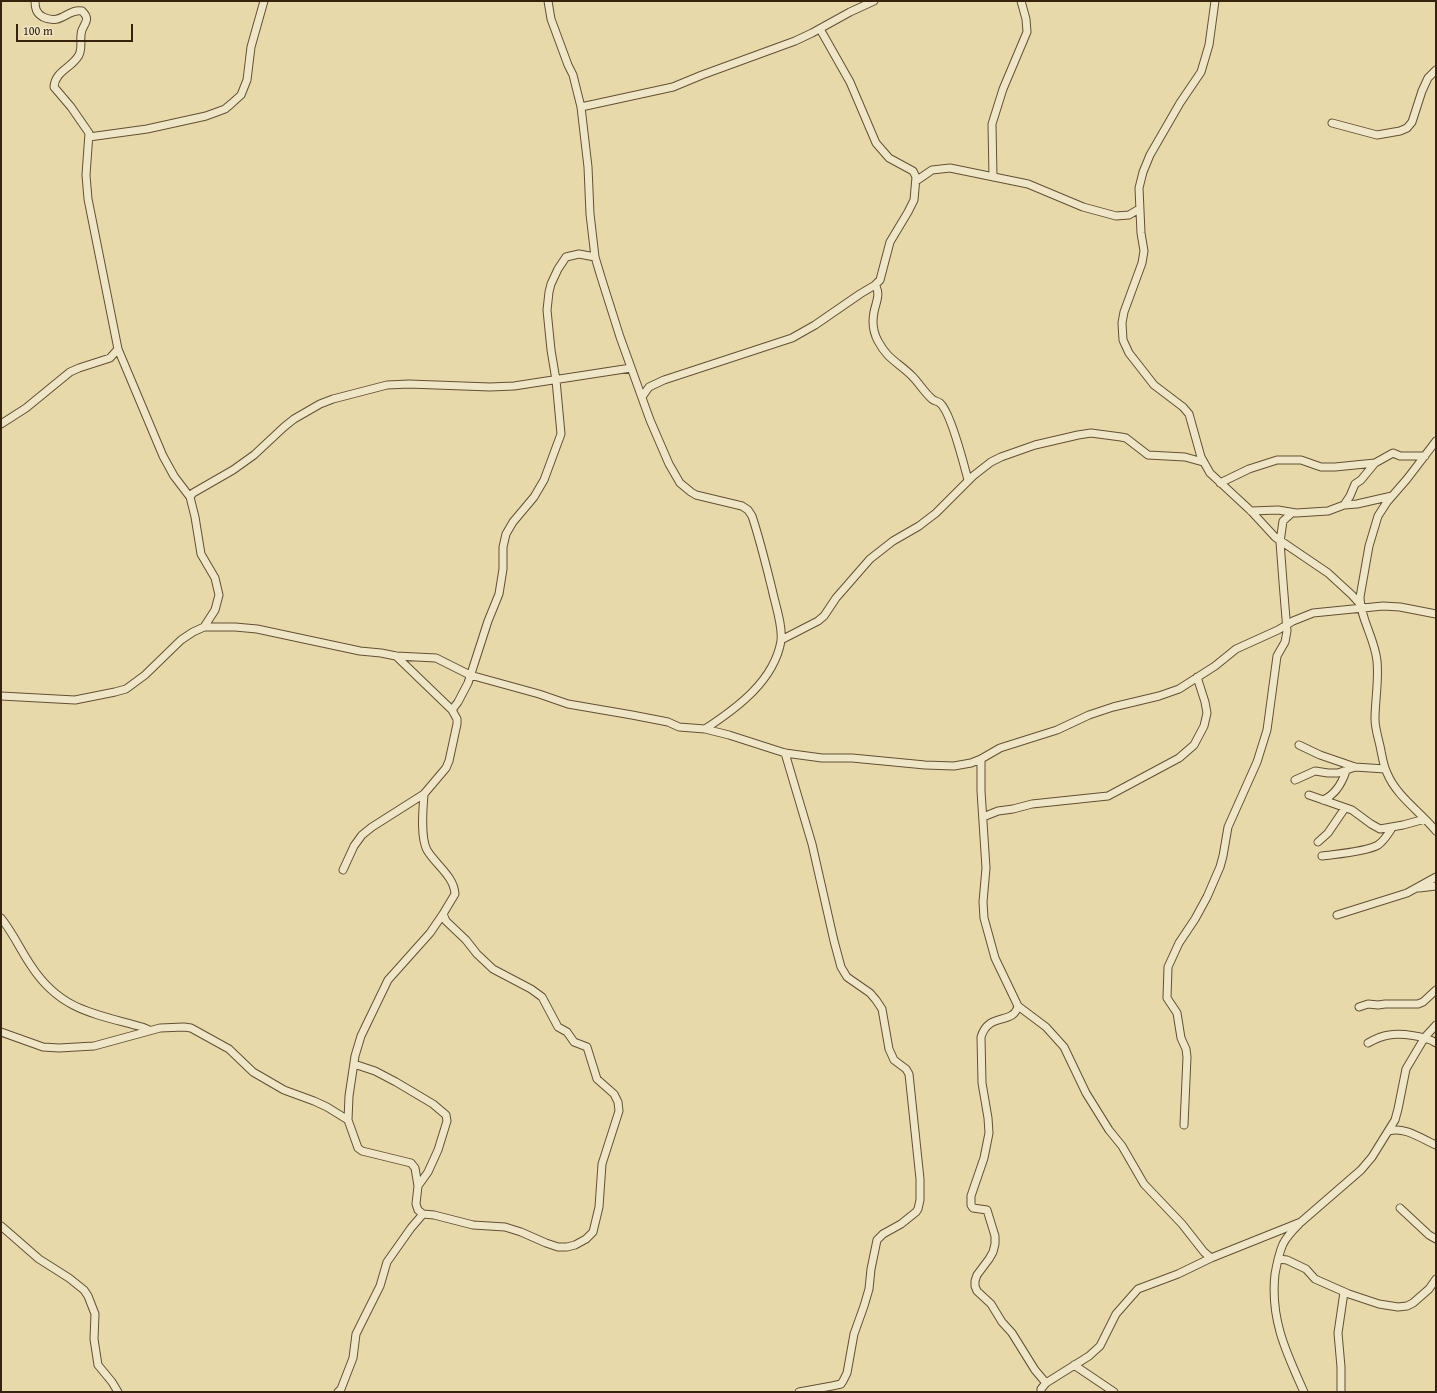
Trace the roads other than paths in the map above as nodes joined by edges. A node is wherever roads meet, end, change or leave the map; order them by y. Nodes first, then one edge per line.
1 (35, 1) edge
2 (264, 1) edge
3 (548, 1) edge
4 (874, 1) edge
5 (1021, 1) edge
6 (1215, 1) edge
7 (820, 29) junction
8 (1436, 70) edge
9 (581, 108) junction
10 (1332, 123) dead end
11 (89, 137) junction
12 (993, 177) junction
13 (916, 181) junction
14 (1139, 209) junction
15 (595, 257) junction
16 (875, 285) junction
17 (118, 349) junction
18 (631, 368) junction
19 (556, 380) junction
20 (642, 397) junction
21 (1, 424) edge
22 (1436, 440) edge
23 (1425, 456) junction
24 (1203, 462) junction
25 (1375, 463) junction
26 (968, 480) junction
27 (1220, 483) junction
28 (1393, 495) junction
29 (190, 497) junction
30 (1344, 505) junction
31 (1251, 511) junction
32 (1292, 513) junction
33 (1280, 542) junction
34 (1361, 606) junction
35 (1436, 614) edge
36 (1287, 625) junction
37 (204, 627) junction
38 (781, 640) junction
39 (396, 656) junction
40 (470, 675) junction
41 (1197, 677) junction
42 (1, 696) edge
43 (452, 710) junction
44 (705, 729) junction
45 (1299, 745) dead end
46 (786, 753) junction
47 (981, 759) junction
48 (1355, 768) junction
49 (1385, 769) junction
50 (1346, 771) junction
51 (1295, 780) dead end
52 (424, 794) junction
53 (1309, 795) dead end
54 (1323, 800) junction
55 (1345, 808) junction
56 (983, 817) junction
57 (1424, 819) junction
58 (1392, 828) junction
59 (1436, 831) edge
60 (1318, 842) dead end
61 (1322, 856) dead end
62 (344, 870) dead end
63 (1436, 877) edge
64 (1436, 886) edge
65 (1417, 888) junction
66 (443, 914) junction
67 (1336, 915) dead end
68 (1, 918) edge
69 (1436, 990) edge
70 (1018, 1006) junction
71 (1359, 1007) dead end
72 (1436, 1025) edge
73 (149, 1030) junction
74 (1, 1032) edge
75 (1425, 1037) junction
76 (1368, 1043) dead end
77 (1436, 1043) edge
78 (354, 1064) junction
79 (348, 1120) junction
80 (1184, 1125) dead end
81 (1389, 1131) junction
82 (1436, 1145) edge
83 (418, 1186) junction
84 (1400, 1208) dead end
85 (423, 1214) junction
86 (1300, 1222) junction
87 (1, 1226) edge
88 (1436, 1239) edge
89 (1211, 1258) junction
90 (1278, 1259) junction
91 (1436, 1279) edge
92 (1344, 1292) junction
93 (1074, 1365) junction
94 (1046, 1382) junction
95 (118, 1392) edge
96 (338, 1392) edge
97 (799, 1392) edge
98 (1041, 1392) edge
99 (1114, 1392) edge
100 (1304, 1392) edge
101 (1341, 1392) edge

1 - 11 street
2 - 11 street
3 - 9 street
4 - 7 street
5 - 12 street
6 - 14 street
7 - 9 street
7 - 13 street
8 - 10 street
9 - 15 street
11 - 17 street
12 - 13 street
12 - 14 street
13 - 16 street
14 - 24 street
15 - 18 street
15 - 19 street
16 - 20 street
16 - 26 street
17 - 21 street
17 - 29 street
18 - 19 street
18 - 20 street
19 - 29 street
19 - 40 street
20 - 38 street
22 - 23 street
23 - 25 street
23 - 28 street
24 - 26 street
24 - 27 street
25 - 27 street
25 - 30 street
26 - 38 street
27 - 31 street
28 - 30 street
28 - 34 street
29 - 37 street
30 - 32 street
31 - 32 street
31 - 33 street
32 - 33 street
33 - 34 street
33 - 36 street
34 - 35 street
34 - 36 street
34 - 49 street
36 - 41 street
36 - 80 street
37 - 39 street
37 - 42 street
38 - 44 street
39 - 40 street
39 - 43 street
40 - 43 street
40 - 44 street
41 - 47 street
41 - 56 street
43 - 52 street
44 - 46 street
45 - 48 street
46 - 47 street
46 - 97 street
47 - 56 street
48 - 49 street
48 - 50 street
49 - 57 street
50 - 51 street
50 - 54 street
52 - 62 street
52 - 66 street
53 - 54 street
54 - 55 street
55 - 58 street
55 - 60 street
56 - 70 street
57 - 58 street
57 - 59 street
58 - 61 street
63 - 65 street
64 - 65 street
65 - 67 street
66 - 78 street
66 - 85 street
68 - 73 street
69 - 71 street
70 - 89 street
70 - 94 street
72 - 75 street
73 - 74 street
73 - 79 street
75 - 76 street
75 - 77 street
75 - 81 street
78 - 79 street
78 - 83 street
79 - 83 street
81 - 82 street
81 - 86 street
83 - 85 street
84 - 88 street
85 - 96 street
86 - 89 street
86 - 90 street
87 - 95 street
89 - 93 street
90 - 92 street
90 - 100 street
91 - 92 street
92 - 101 street
93 - 94 street
93 - 99 street
94 - 98 street

